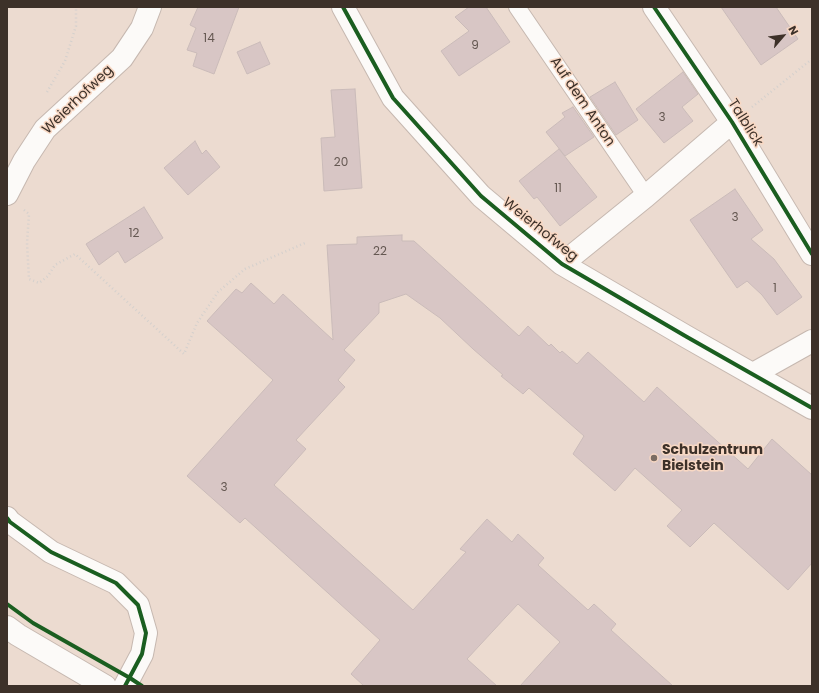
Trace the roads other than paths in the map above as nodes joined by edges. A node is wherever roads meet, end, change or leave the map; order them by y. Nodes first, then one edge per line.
1 (150, 7) edge
2 (343, 7) edge
3 (517, 7) edge
4 (654, 7) edge
5 (732, 122) junction
6 (646, 196) junction
7 (12, 200) edge
8 (812, 254) edge
9 (562, 264) junction
10 (812, 341) edge
11 (754, 374) junction
12 (812, 408) edge
13 (7, 518) edge
14 (7, 626) edge
15 (105, 686) edge
16 (125, 686) edge

1 - 7 street, Weierhofweg
2 - 9 street, Weierhofweg
3 - 6 lane, Auf dem Anton
4 - 5 street, Talblick
5 - 6 street
5 - 8 street, Talblick
6 - 9 street
9 - 11 street, Weierhofweg
10 - 11 street
11 - 12 street, Weierhofweg
13 - 16 street
14 - 15 street

